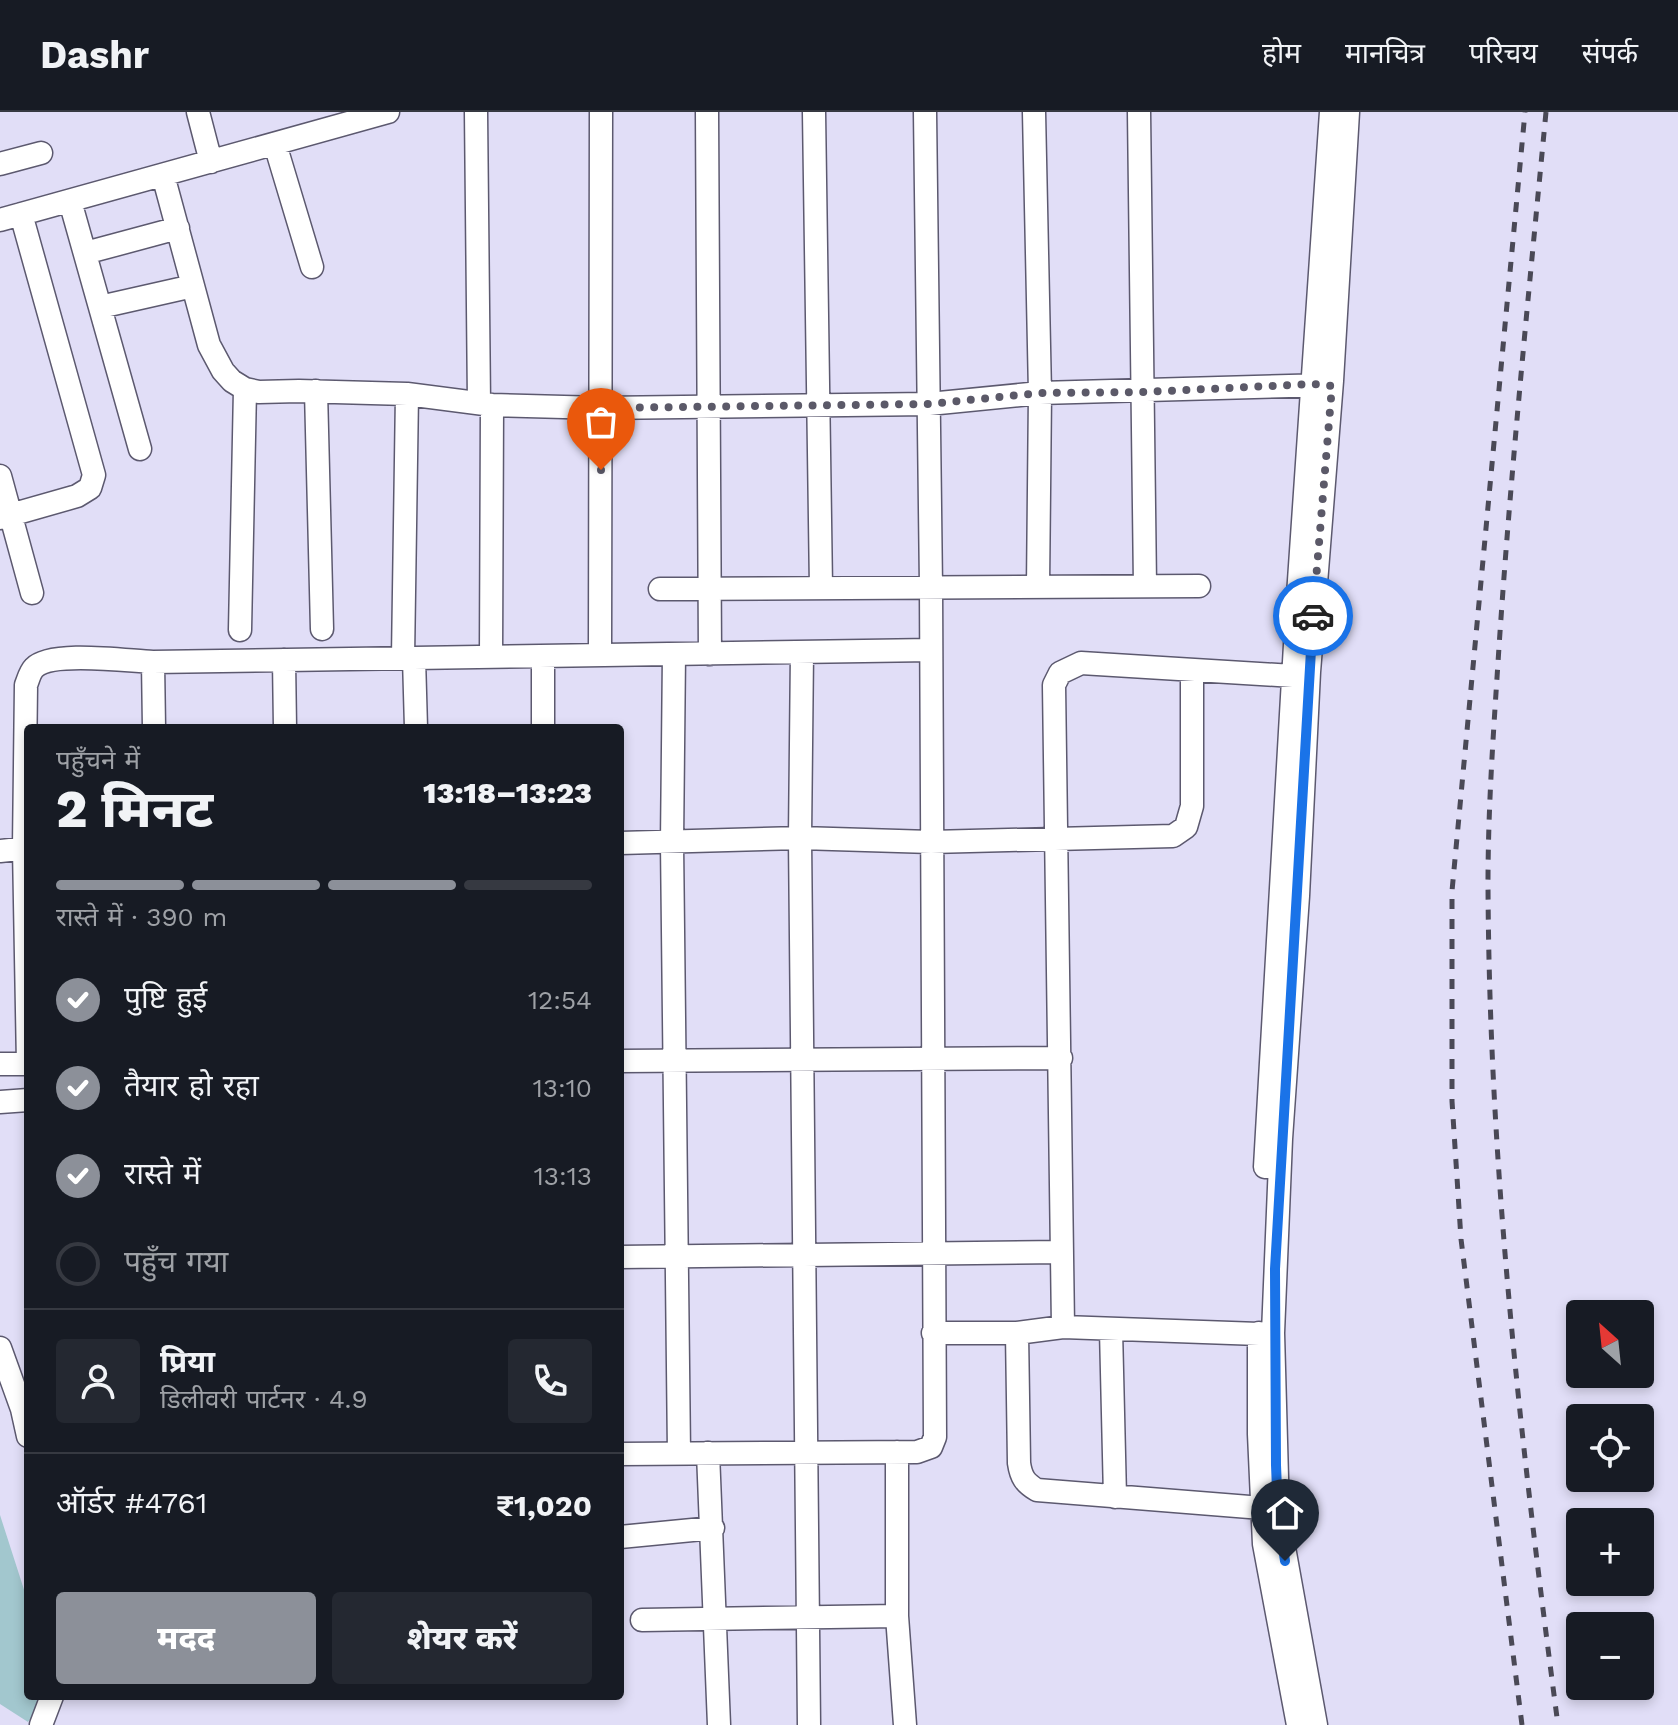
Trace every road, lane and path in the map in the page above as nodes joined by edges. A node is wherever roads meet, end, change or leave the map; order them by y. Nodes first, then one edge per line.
1 (198, 112) edge
2 (476, 112) edge
3 (601, 112) edge
4 (707, 112) edge
5 (814, 112) edge
6 (925, 112) edge
7 (1034, 112) edge
8 (1139, 112) edge
9 (1331, 112) edge
10 (1348, 112) edge
11 (379, 113) edge
12 (275, 144) junction
13 (41, 153) dead end
14 (211, 162) junction
15 (0, 164) edge
16 (163, 175) junction
17 (70, 201) junction
18 (10, 217) edge
19 (178, 228) junction
20 (85, 253) junction
21 (312, 267) dead end
22 (193, 286) junction
23 (100, 307) junction
24 (1322, 385) junction
25 (245, 389) junction
26 (316, 391) junction
27 (1144, 392) junction
28 (1040, 393) junction
29 (407, 394) junction
30 (485, 404) junction
31 (929, 404) junction
32 (819, 406) junction
33 (709, 407) junction
34 (601, 408) junction
35 (140, 449) dead end
36 (0, 476) edge
37 (5, 517) edge
38 (1145, 586) junction
39 (1199, 586) dead end
40 (931, 587) junction
41 (1038, 587) junction
42 (821, 588) junction
43 (660, 589) dead end
44 (710, 589) junction
45 (32, 593) dead end
46 (322, 629) dead end
47 (240, 630) dead end
48 (931, 650) junction
49 (802, 652) junction
50 (674, 654) junction
51 (710, 654) junction
52 (600, 655) junction
53 (543, 656) junction
54 (491, 657) junction
55 (408, 658) junction
56 (284, 660) junction
57 (153, 662) junction
58 (1192, 672) junction
59 (1293, 676) junction
60 (26, 724) edge
61 (154, 724) edge
62 (285, 724) edge
63 (416, 724) edge
64 (543, 724) edge
65 (800, 838) junction
66 (1055, 839) junction
67 (931, 842) junction
68 (624, 843) edge
69 (672, 843) junction
70 (24, 848) edge
71 (0, 851) edge
72 (1061, 1058) junction
73 (932, 1059) junction
74 (676, 1060) junction
75 (804, 1060) junction
76 (624, 1061) edge
77 (0, 1064) edge
78 (24, 1064) edge
79 (24, 1100) edge
80 (0, 1102) edge
81 (1062, 1252) junction
82 (934, 1254) junction
83 (805, 1255) junction
84 (677, 1256) junction
85 (624, 1257) edge
86 (1063, 1327) junction
87 (1111, 1330) junction
88 (933, 1333) junction
89 (1017, 1333) junction
90 (1259, 1334) junction
91 (0, 1348) edge
92 (24, 1418) edge
93 (897, 1452) junction
94 (679, 1453) junction
95 (708, 1453) junction
96 (807, 1453) junction
97 (624, 1454) edge
98 (1115, 1497) junction
99 (1262, 1508) junction
100 (713, 1528) junction
101 (624, 1537) edge
102 (897, 1616) junction
103 (807, 1617) junction
104 (714, 1619) junction
105 (642, 1620) dead end
106 (50, 1700) edge
107 (41, 1725) edge
108 (719, 1725) edge
109 (809, 1725) edge
110 (905, 1725) edge
111 (1298, 1725) edge
112 (1316, 1725) edge

1 - 14 street
2 - 30 street
3 - 34 street
4 - 33 street
5 - 32 street
6 - 31 street
7 - 28 street
8 - 27 street
9 - 24 street
10 - 24 street
11 - 12 street
12 - 14 street
12 - 21 street
13 - 15 street
14 - 16 street
16 - 17 street
16 - 19 street
17 - 18 street
17 - 20 street
18 - 37 street
19 - 20 street
19 - 22 street
20 - 23 street
22 - 23 street
22 - 25 street
23 - 35 street
24 - 27 street
24 - 59 street
24 - 112 street
25 - 26 street
25 - 47 street
26 - 29 street
26 - 46 street
27 - 28 street
27 - 38 street
28 - 31 street
28 - 41 street
29 - 30 street
29 - 55 street
30 - 34 street
30 - 54 street
31 - 32 street
31 - 40 street
32 - 33 street
32 - 42 street
33 - 34 street
33 - 44 street
34 - 52 street
36 - 37 street
37 - 45 street
38 - 39 street
38 - 41 street
40 - 41 street
40 - 42 street
40 - 48 street
42 - 44 street
43 - 44 street
44 - 51 street
48 - 49 street
48 - 67 street
49 - 51 street
49 - 65 street
50 - 51 street
50 - 52 street
50 - 69 street
52 - 53 street
53 - 54 street
53 - 64 street
54 - 55 street
55 - 56 street
55 - 63 street
56 - 57 street
56 - 62 street
57 - 60 street
57 - 61 street
58 - 59 street
58 - 66 street
58 - 66 street
59 - 90 street
65 - 67 street
65 - 69 street
65 - 75 street
66 - 67 street
66 - 72 street
67 - 73 street
68 - 69 street
69 - 74 street
70 - 71 street
72 - 73 street
72 - 81 street
73 - 75 street
73 - 82 street
74 - 75 street
74 - 76 street
74 - 84 street
75 - 83 street
77 - 78 street
79 - 80 street
81 - 82 street
81 - 86 street
82 - 83 street
82 - 88 street
83 - 84 street
83 - 96 street
84 - 85 street
84 - 94 street
86 - 87 street
86 - 89 street
87 - 90 street
87 - 98 street
88 - 89 street
88 - 93 street
89 - 98 street
90 - 99 street
91 - 92 street
93 - 96 street
93 - 102 street
94 - 95 street
94 - 97 street
95 - 96 street
95 - 100 street
96 - 103 street
98 - 99 street
99 - 111 street
100 - 101 street
100 - 104 street
102 - 103 street
102 - 110 street
103 - 104 street
103 - 109 street
104 - 105 street
104 - 108 street
106 - 107 street

